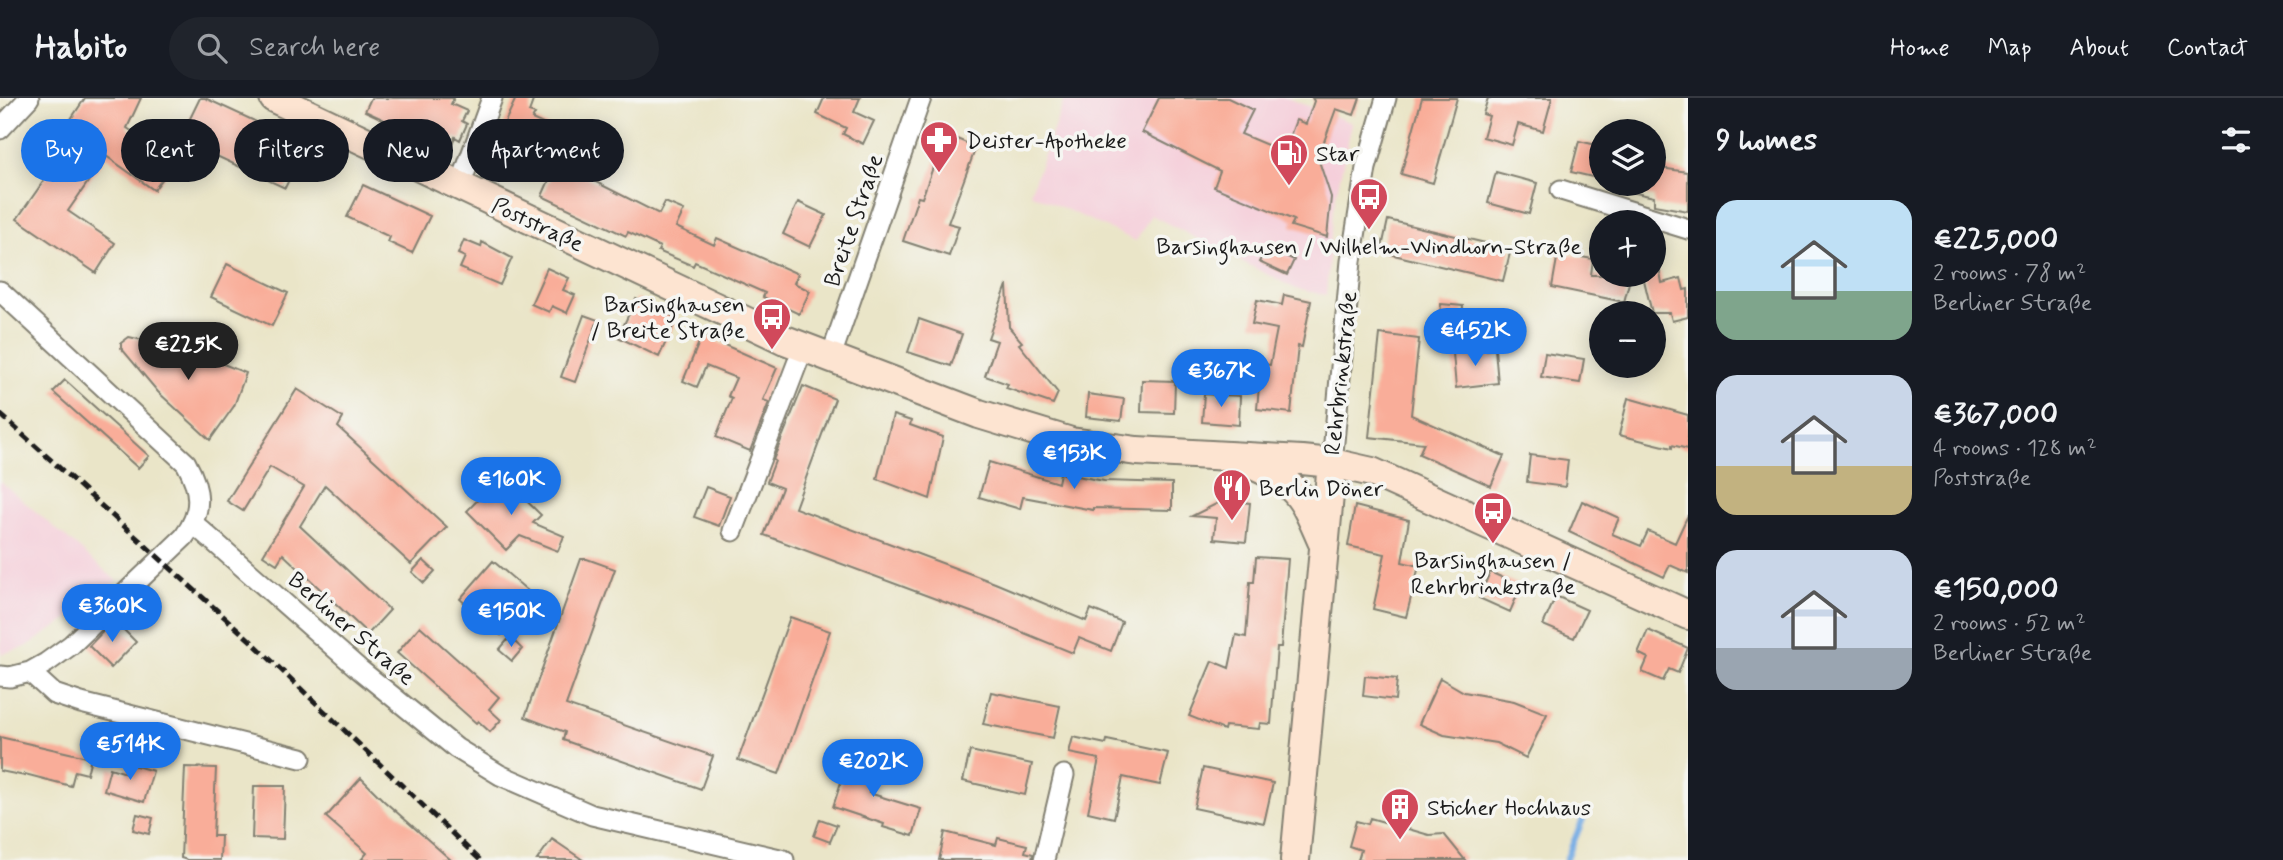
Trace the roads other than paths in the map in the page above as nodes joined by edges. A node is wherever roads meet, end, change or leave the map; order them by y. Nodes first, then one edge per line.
1 (29, 98) edge
2 (274, 98) edge
3 (492, 98) edge
4 (921, 98) edge
5 (1386, 98) edge
6 (0, 129) edge
7 (460, 186) junction
8 (1561, 190) dead end
9 (1688, 229) edge
10 (0, 291) edge
11 (803, 348) junction
12 (830, 359) junction
13 (1233, 456) junction
14 (1332, 463) junction
15 (194, 524) junction
16 (733, 531) dead end
17 (1323, 543) junction
18 (1688, 615) edge
19 (30, 672) junction
20 (0, 676) edge
21 (301, 758) dead end
22 (1063, 775) dead end
23 (783, 860) edge
24 (1044, 860) edge
25 (1295, 860) edge

1 - 6 street
2 - 7 main road, Poststraße
3 - 7 street
4 - 12 street, Breite Straße
5 - 14 street, Rehrbrinkstraße
7 - 11 main road, Poststraße
8 - 9 street
10 - 15 street
11 - 12 main road, Poststraße
11 - 16 street
12 - 13 main road, Poststraße
13 - 14 main road, Poststraße
13 - 17 main road
14 - 17 main road, Rehrbrinkstraße
14 - 18 main road, Poststraße
15 - 19 street
15 - 23 street, Berliner Straße
17 - 25 main road, Rehrbrinkstraße
19 - 20 street
19 - 21 street
22 - 24 street

